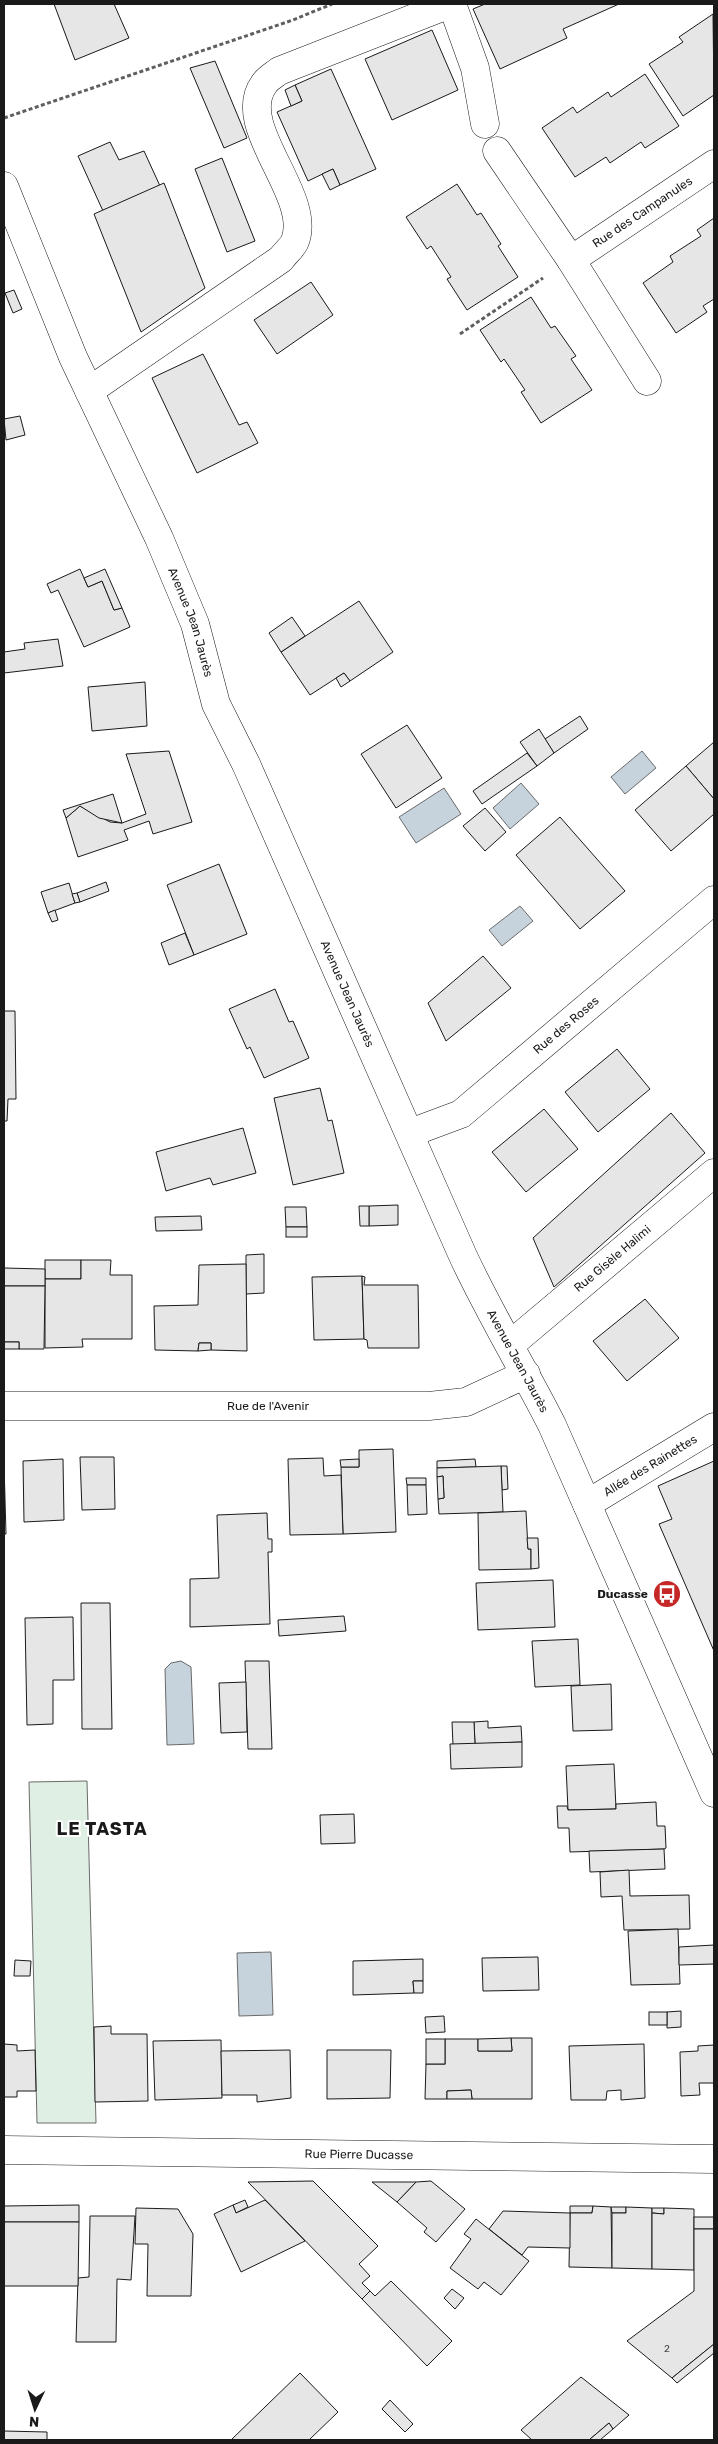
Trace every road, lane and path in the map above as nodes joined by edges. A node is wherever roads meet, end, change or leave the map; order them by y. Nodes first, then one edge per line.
1 (332, 4) edge
2 (451, 4) edge
3 (4, 118) edge
4 (485, 124) dead end
5 (496, 151) dead end
6 (714, 164) edge
7 (4, 186) edge
8 (571, 260) junction
9 (460, 334) dead end
10 (647, 381) dead end
11 (89, 391) junction
12 (714, 900) edge
13 (410, 1133) junction
14 (714, 1173) edge
15 (510, 1345) junction
16 (526, 1374) junction
17 (4, 1406) edge
18 (714, 1427) edge
19 (587, 1504) junction
20 (714, 1793) edge
21 (4, 2150) edge
22 (714, 2159) edge

1 - 3 path
2 - 4 street
2 - 11 street
5 - 8 street
6 - 8 street, Rue des Campanules
7 - 11 street, Avenue Jean Jaurès
8 - 9 path
8 - 10 street
11 - 13 street, Avenue Jean Jaurès
12 - 13 street, Rue des Roses
13 - 15 street, Avenue Jean Jaurès
14 - 15 street, Rue Gisèle Halimi
15 - 16 street, Avenue Jean Jaurès
16 - 17 street, Rue de l'Avenir
16 - 19 street, Avenue Jean Jaurès
18 - 19 street, Allée des Rainettes
19 - 20 street, Avenue Jean Jaurès
21 - 22 street, Rue Pierre Ducasse

